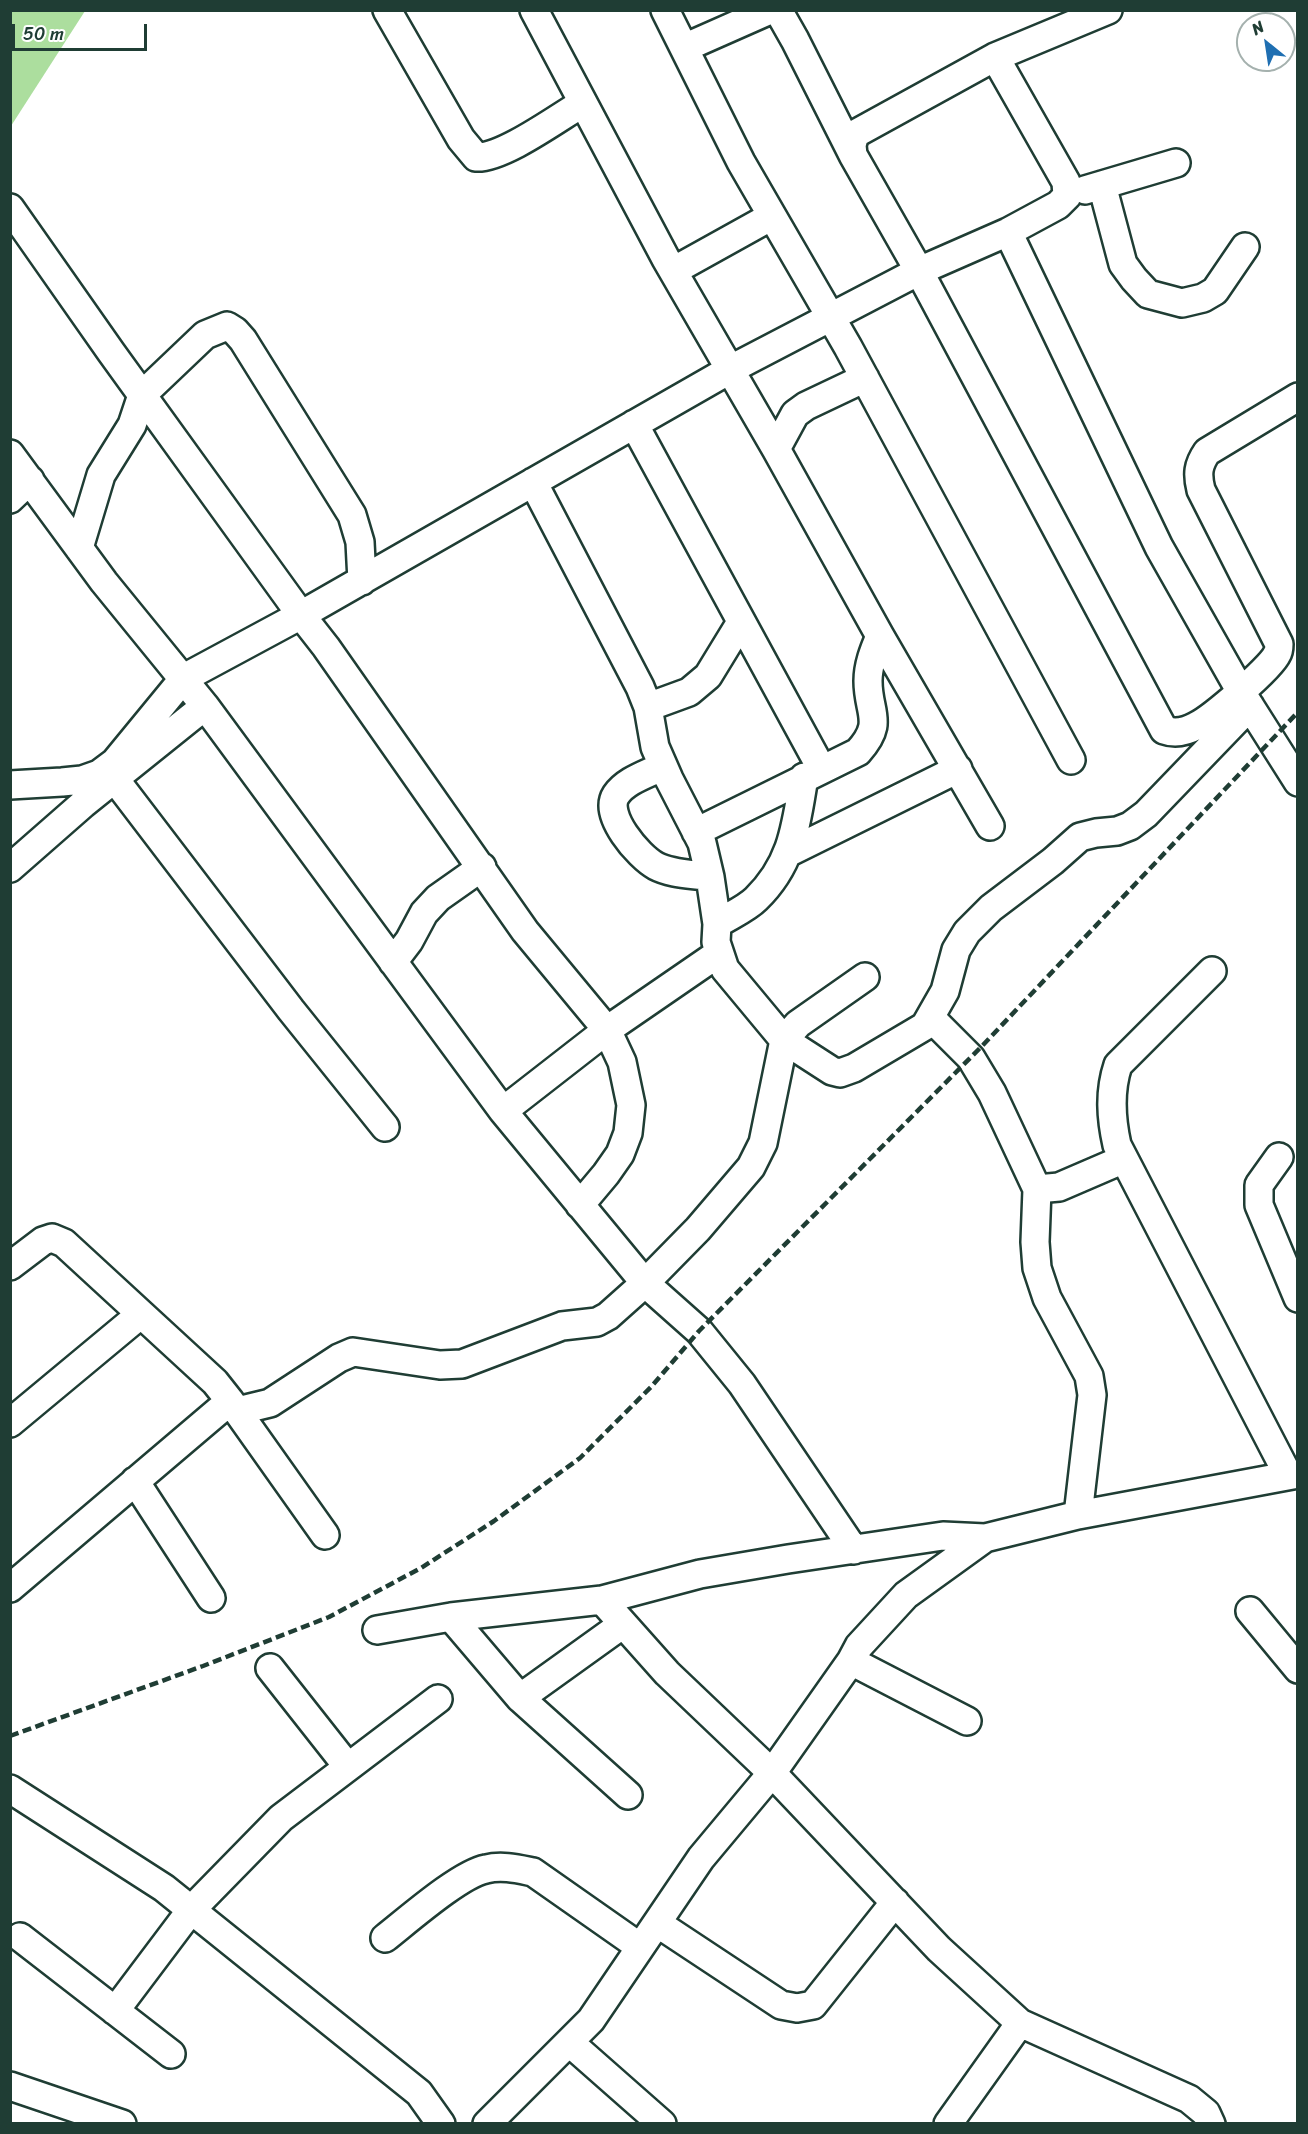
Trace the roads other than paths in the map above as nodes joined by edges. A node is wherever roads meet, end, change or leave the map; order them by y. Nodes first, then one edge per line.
1 (387, 10) edge
2 (534, 10) edge
3 (665, 10) edge
4 (770, 10) edge
5 (778, 10) edge
6 (1108, 10) edge
7 (684, 48) junction
8 (995, 57) junction
9 (583, 103) junction
10 (853, 155) junction
11 (1176, 163) dead end
12 (1102, 185) junction
13 (1066, 196) junction
14 (10, 208) edge
15 (772, 216) junction
16 (1008, 232) junction
17 (1245, 247) dead end
18 (672, 271) junction
19 (919, 271) junction
20 (830, 317) junction
21 (731, 369) junction
22 (865, 378) junction
23 (142, 394) junction
24 (1298, 398) edge
25 (634, 424) junction
26 (776, 449) junction
27 (10, 454) edge
28 (30, 480) junction
29 (533, 482) junction
30 (10, 499) edge
31 (79, 548) junction
32 (362, 581) junction
33 (301, 615) junction
34 (741, 621) junction
35 (880, 636) junction
36 (184, 678) junction
37 (1246, 699) junction
38 (205, 706) junction
39 (648, 707) junction
40 (1071, 760) dead end
41 (663, 766) junction
42 (958, 769) junction
43 (813, 773) junction
44 (114, 778) junction
45 (1298, 782) edge
46 (10, 785) edge
47 (990, 826) dead end
48 (696, 832) junction
49 (790, 852) junction
50 (482, 867) junction
51 (10, 868) edge
52 (710, 877) junction
53 (717, 924) junction
54 (719, 953) junction
55 (393, 962) junction
56 (1212, 971) dead end
57 (865, 977) dead end
58 (931, 1018) junction
59 (607, 1029) junction
60 (784, 1040) junction
61 (503, 1111) junction
62 (385, 1127) dead end
63 (1278, 1157) dead end
64 (1124, 1159) junction
65 (1037, 1189) junction
66 (580, 1205) junction
67 (10, 1266) edge
68 (645, 1283) junction
69 (1298, 1298) edge
70 (141, 1314) junction
71 (233, 1406) junction
72 (10, 1424) edge
73 (1293, 1474) edge
74 (135, 1481) junction
75 (1078, 1515) junction
76 (325, 1535) dead end
77 (985, 1538) junction
78 (854, 1550) junction
79 (10, 1588) edge
80 (212, 1598) dead end
81 (602, 1600) junction
82 (1250, 1611) dead end
83 (451, 1617) junction
84 (623, 1624) junction
85 (376, 1630) dead end
86 (851, 1661) junction
87 (270, 1668) dead end
88 (1298, 1669) edge
89 (520, 1698) junction
90 (438, 1699) dead end
91 (967, 1721) dead end
92 (348, 1767) junction
93 (772, 1773) junction
94 (10, 1789) edge
95 (628, 1795) dead end
96 (895, 1902) junction
97 (191, 1910) junction
98 (657, 1923) junction
99 (20, 1937) dead end
100 (385, 1938) dead end
101 (640, 1947) junction
102 (115, 2011) junction
103 (1020, 2023) junction
104 (569, 2042) junction
105 (171, 2054) dead end
106 (10, 2086) edge
107 (122, 2124) edge
108 (441, 2124) edge
109 (487, 2124) edge
110 (662, 2124) edge
111 (948, 2124) edge
112 (1211, 2124) edge

1 - 9 street
2 - 9 street
3 - 7 street
4 - 7 street
5 - 10 street
6 - 8 street
7 - 15 street
8 - 10 street
8 - 13 street
9 - 18 street
10 - 19 street
11 - 12 street
12 - 13 street
12 - 17 street
13 - 16 street
14 - 23 street
15 - 18 street
15 - 20 street
16 - 19 street
16 - 37 street
18 - 21 street
19 - 20 street
19 - 37 street
20 - 21 street
20 - 22 street
21 - 25 street
21 - 26 street
22 - 26 street
22 - 40 street
23 - 31 street
23 - 32 street
23 - 33 street
24 - 37 street
25 - 29 street
25 - 34 street
26 - 35 street
27 - 28 street
28 - 30 street
28 - 31 street
29 - 32 street
29 - 39 street
31 - 36 street
32 - 33 street
33 - 36 street
33 - 50 street
34 - 39 street
34 - 43 street
35 - 42 street
35 - 43 street
36 - 38 street
36 - 46 street
37 - 45 street
37 - 58 street
38 - 44 street
38 - 55 street
39 - 41 street
41 - 48 street
41 - 52 street
42 - 47 street
42 - 49 street
43 - 48 street
43 - 49 street
44 - 51 street
44 - 62 street
48 - 52 street
49 - 53 street
50 - 55 street
50 - 59 street
52 - 53 street
53 - 54 street
54 - 59 street
54 - 60 street
55 - 61 street
56 - 64 street
57 - 60 street
58 - 60 street
58 - 65 street
59 - 61 street
59 - 66 street
60 - 68 street
61 - 66 street
63 - 69 street
64 - 65 street
64 - 73 street
65 - 75 street
66 - 68 street
67 - 70 street
68 - 71 street
68 - 78 street
70 - 71 street
70 - 72 street
71 - 74 street
71 - 76 street
73 - 75 street
74 - 79 street
74 - 80 street
75 - 77 street
77 - 78 street
77 - 86 street
78 - 81 street
81 - 83 street
81 - 84 street
82 - 88 street
83 - 85 street
83 - 89 street
84 - 89 street
84 - 93 street
86 - 91 street
86 - 93 street
87 - 92 street
89 - 95 street
90 - 92 street
92 - 97 street
93 - 96 street
93 - 98 street
94 - 97 street
96 - 98 street
96 - 103 street
97 - 102 street
97 - 108 street
98 - 101 street
99 - 102 street
100 - 101 street
101 - 104 street
102 - 105 street
103 - 111 street
103 - 112 street
104 - 109 street
104 - 110 street
106 - 107 street

